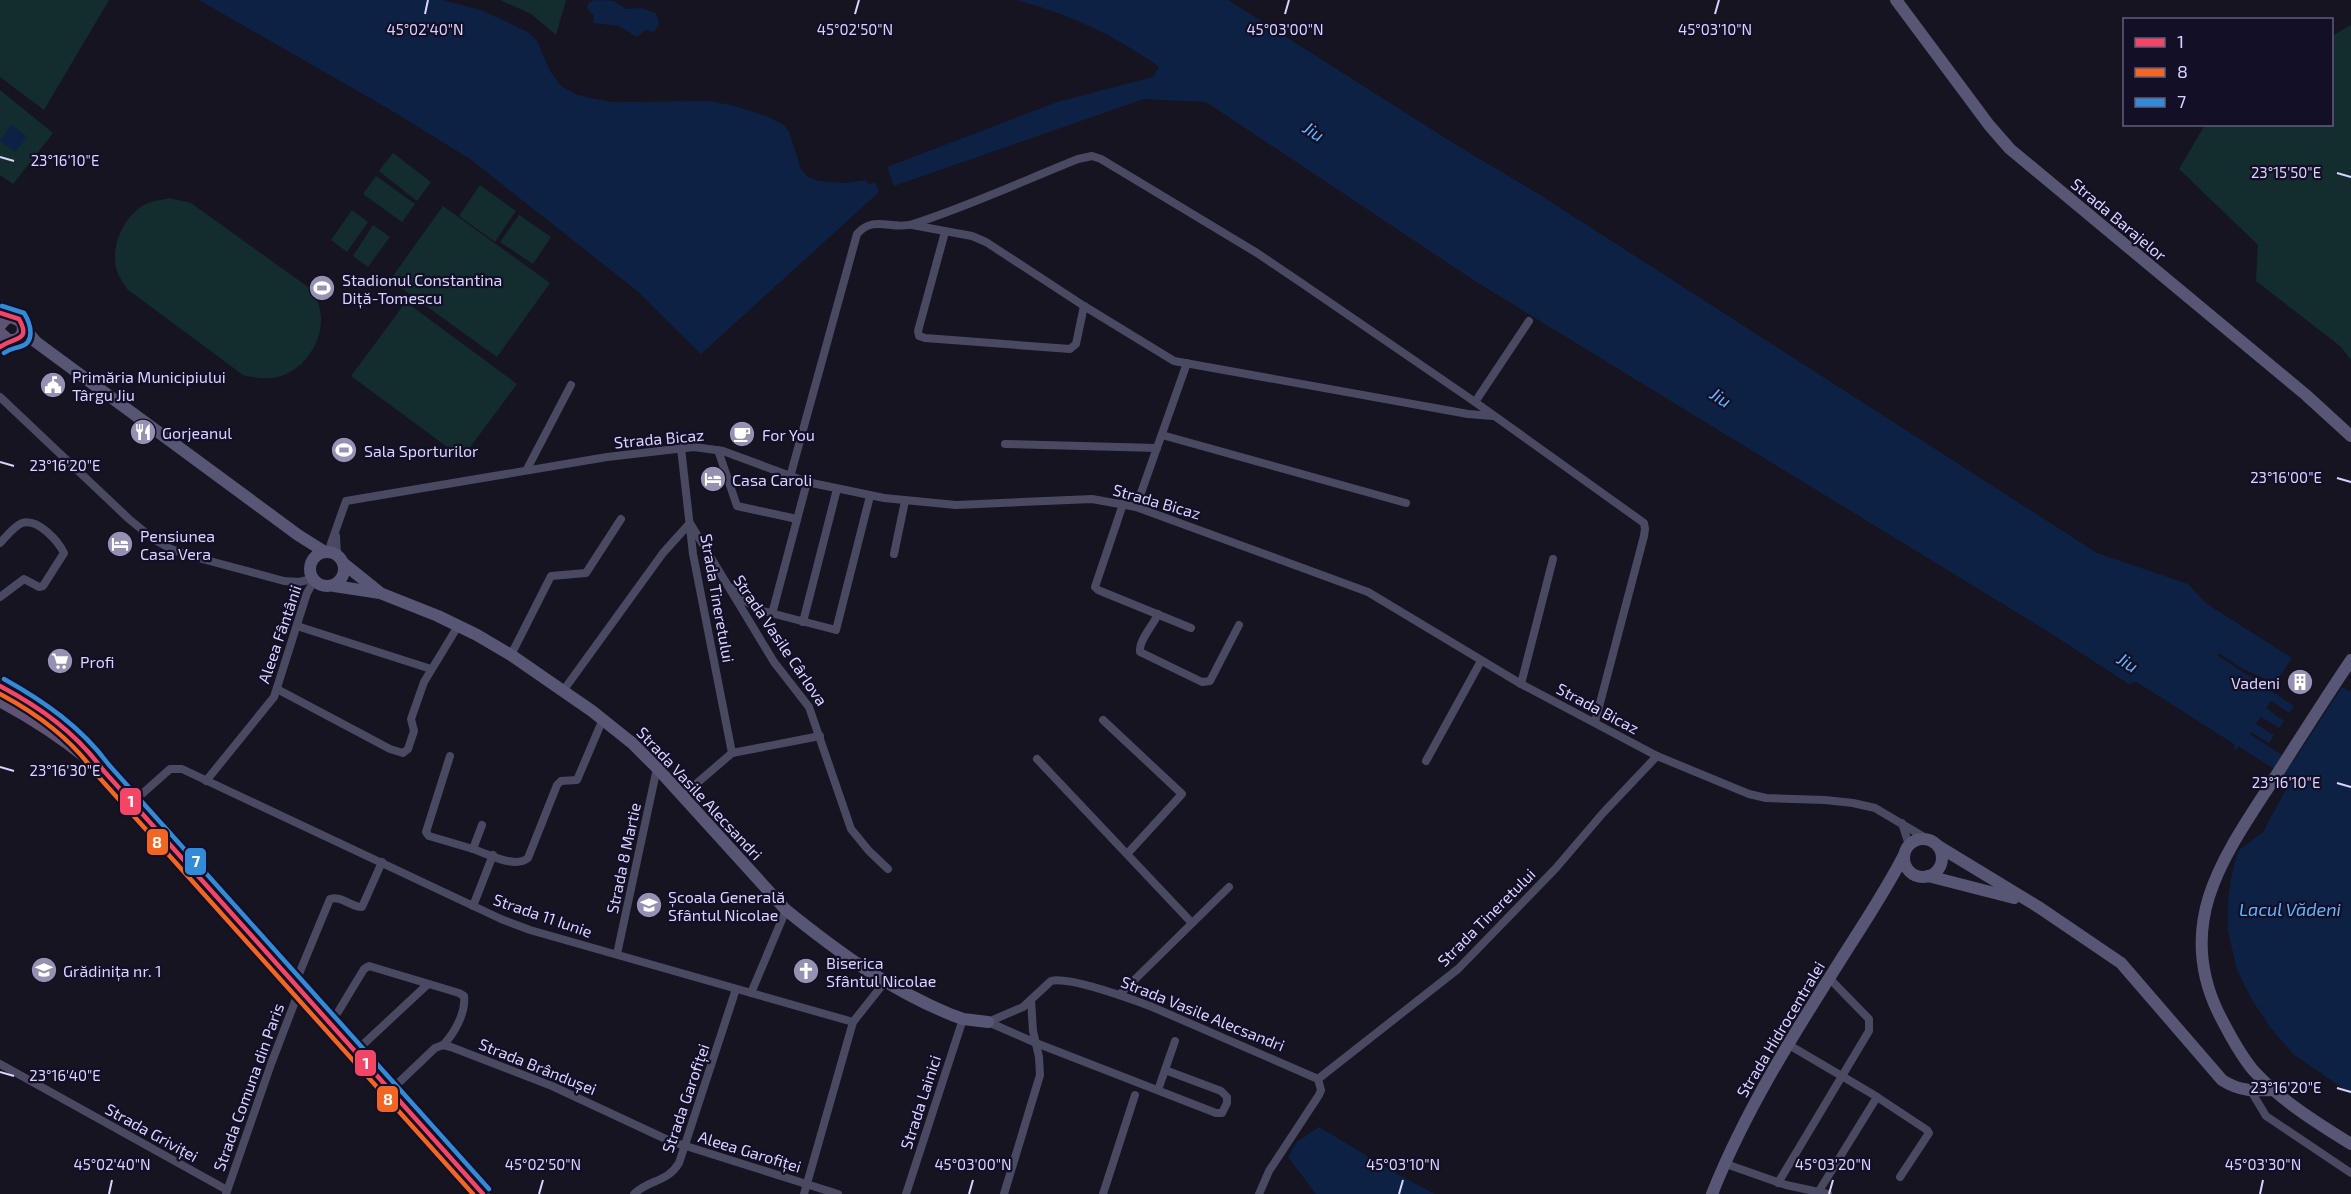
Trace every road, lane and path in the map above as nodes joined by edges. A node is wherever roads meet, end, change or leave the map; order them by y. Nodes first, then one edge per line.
1 (1896, 0) edge
2 (910, 225) junction
3 (945, 232) junction
4 (1084, 306) junction
5 (3, 318) edge
6 (1529, 321) dead end
7 (14, 338) edge
8 (1187, 363) junction
9 (571, 385) dead end
10 (0, 397) edge
11 (1475, 402) junction
12 (1494, 416) junction
13 (1162, 435) junction
14 (2351, 436) edge
15 (1005, 444) dead end
16 (681, 448) junction
17 (1157, 448) junction
18 (718, 450) junction
19 (527, 469) junction
20 (790, 477) junction
21 (807, 482) junction
22 (837, 489) junction
23 (870, 496) junction
24 (905, 501) junction
25 (1406, 503) dead end
26 (1123, 504) junction
27 (1136, 507) junction
28 (621, 519) dead end
29 (797, 519) junction
30 (690, 523) junction
31 (298, 535) junction
32 (0, 543) edge
33 (894, 554) dead end
34 (333, 556) junction
35 (313, 559) junction
36 (1553, 559) dead end
37 (313, 580) junction
38 (724, 582) junction
39 (334, 586) junction
40 (380, 592) junction
41 (0, 597) edge
42 (772, 614) junction
43 (1158, 615) junction
44 (803, 622) junction
45 (1239, 625) dead end
46 (297, 626) junction
47 (458, 626) junction
48 (1191, 628) dead end
49 (511, 655) junction
50 (1481, 661) junction
51 (2349, 662) edge
52 (431, 669) junction
53 (1521, 684) junction
54 (0, 686) edge
55 (276, 689) junction
56 (564, 691) junction
57 (0, 700) edge
58 (603, 719) junction
59 (1103, 720) dead end
60 (1595, 722) junction
61 (820, 736) junction
62 (732, 753) junction
63 (450, 756) dead end
64 (1657, 756) junction
65 (1037, 759) dead end
66 (1426, 761) dead end
67 (657, 768) junction
68 (103, 770) junction
69 (206, 780) junction
70 (682, 796) junction
71 (133, 802) junction
72 (1902, 823) junction
73 (482, 825) dead end
74 (1933, 843) junction
75 (473, 849) junction
76 (1907, 850) junction
77 (1128, 853) junction
78 (493, 855) junction
79 (382, 862) junction
80 (888, 869) dead end
81 (1922, 876) junction
82 (1229, 887) dead end
83 (1887, 888) junction
84 (2027, 902) junction
85 (473, 906) junction
86 (786, 910) junction
87 (1192, 923) junction
88 (617, 954) junction
89 (1829, 978) junction
90 (884, 982) junction
91 (428, 984) junction
92 (297, 989) junction
93 (736, 989) junction
94 (752, 993) junction
95 (1119, 995) junction
96 (1031, 1000) junction
97 (338, 1012) dead end
98 (963, 1019) junction
99 (853, 1022) junction
100 (988, 1022) junction
101 (1175, 1041) dead end
102 (1035, 1043) junction
103 (442, 1045) junction
104 (1789, 1045) junction
105 (355, 1052) junction
106 (0, 1064) edge
107 (1165, 1070) junction
108 (1842, 1076) junction
109 (1318, 1079) junction
110 (1158, 1089) junction
111 (2274, 1090) junction
112 (390, 1091) junction
113 (2251, 1091) junction
114 (1135, 1095) dead end
115 (1877, 1097) junction
116 (2351, 1144) edge
117 (685, 1146) junction
118 (1726, 1164) junction
119 (2351, 1173) edge
120 (1900, 1177) dead end
121 (1778, 1183) junction
122 (807, 1184) junction
123 (1819, 1191) junction
124 (227, 1192) edge
125 (483, 1194) edge
126 (634, 1194) edge
127 (804, 1194) edge
128 (838, 1194) edge
129 (906, 1194) edge
130 (1004, 1194) edge
131 (1103, 1194) edge
132 (1259, 1194) edge
133 (1713, 1194) edge
134 (1828, 1194) edge

1 - 14 street, Strada Barajelor
2 - 3 street
2 - 11 street
2 - 20 street
3 - 4 street
3 - 4 street
4 - 8 street
5 - 7 main road
6 - 11 street
7 - 31 street, Strada Vasile Alecsandri
8 - 12 street
8 - 13 street
9 - 19 street
10 - 37 street
11 - 12 street
12 - 60 street
13 - 17 street
13 - 25 street
15 - 17 street
16 - 18 street, Strada Bicaz
16 - 19 street, Strada Bicaz
16 - 30 street, Strada Tineretului
17 - 27 street
18 - 20 street, Strada Bicaz
18 - 29 street
19 - 34 street, Strada Bicaz
20 - 21 street, Strada Bicaz
21 - 22 street, Strada Bicaz
21 - 29 street
22 - 23 street, Strada Bicaz
22 - 44 street
23 - 24 street, Strada Bicaz
23 - 44 street
24 - 26 street, Strada Bicaz
24 - 33 street
26 - 27 street, Strada Bicaz
26 - 43 street
27 - 50 street, Strada Bicaz
28 - 49 street
29 - 42 street
30 - 38 street, Strada Vasile Cârlova
30 - 56 street
30 - 62 street, Strada Tineretului
31 - 34 street, Strada Vasile Alecsandri
31 - 35 street
32 - 41 street
34 - 35 street
34 - 39 street
34 - 40 street, Strada Vasile Alecsandri
35 - 37 street
36 - 53 street
37 - 39 street
37 - 46 street, Aleea Fântânii
38 - 42 street
38 - 61 street, Strada Vasile Cârlova
39 - 40 street, Strada Vasile Alecsandri
40 - 47 street, Strada Vasile Alecsandri
42 - 44 street
43 - 45 street
43 - 48 street
46 - 52 street
46 - 55 street, Aleea Fântânii
47 - 49 street, Strada Vasile Alecsandri
47 - 52 street
49 - 56 street, Strada Vasile Alecsandri
50 - 53 street, Strada Bicaz
50 - 66 street
51 - 111 street
52 - 55 street
53 - 60 street, Strada Bicaz
54 - 68 main road
55 - 69 street, Aleea Fântânii
56 - 58 street, Strada Vasile Alecsandri
57 - 68 main road
58 - 67 street, Strada Vasile Alecsandri
58 - 78 street
59 - 77 street
60 - 64 street, Strada Bicaz
61 - 62 street
61 - 80 street, Strada Vasile Cârlova
62 - 70 street
63 - 75 street
64 - 72 street, Strada Bicaz
64 - 109 street, Strada Tineretului
65 - 77 street
67 - 70 street, Strada Vasile Alecsandri
67 - 88 street, Strada 8 Martie
68 - 71 main road
69 - 71 street, Strada 11 Iunie
69 - 79 street, Strada 11 Iunie
70 - 86 street, Strada Vasile Alecsandri
71 - 92 main road
72 - 74 street, Strada Bicaz
72 - 76 street
73 - 75 street
74 - 76 street
74 - 81 street
74 - 84 street
75 - 78 street
76 - 81 street
76 - 83 street, Strada Hidrocentralei
77 - 87 street
78 - 85 street
79 - 85 street, Strada 11 Iunie
79 - 92 street, Strada Comuna din Paris
81 - 83 street
81 - 84 street
82 - 87 street
83 - 89 street, Strada Hidrocentralei
84 - 113 street
85 - 88 street, Strada 11 Iunie
86 - 90 street, Strada Vasile Alecsandri
86 - 94 street
87 - 95 street
88 - 93 street, Strada 11 Iunie
89 - 104 street, Strada Hidrocentralei
89 - 108 street
90 - 98 street, Strada Vasile Alecsandri
90 - 99 street
91 - 97 street
91 - 103 street
91 - 105 street
92 - 105 main road
92 - 124 street, Strada Comuna din Paris
93 - 94 street, Strada 11 Iunie
93 - 117 street, Strada Garofiței
94 - 99 street, Strada 11 Iunie
95 - 96 street, Strada Vasile Alecsandri
95 - 109 street, Strada Vasile Alecsandri
96 - 100 street, Strada Vasile Alecsandri
96 - 102 street
98 - 100 street, Strada Vasile Alecsandri
98 - 129 street, Strada Lainici
99 - 122 street
100 - 102 street, Strada Vasile Alecsandri
101 - 107 street
102 - 110 street, Strada Vasile Alecsandri
102 - 130 street
103 - 112 street
103 - 117 street, Strada Brândușei
104 - 108 street
104 - 118 street, Strada Hidrocentralei
105 - 112 main road
106 - 124 street, Strada Griviței
107 - 110 street
107 - 110 street, Strada Vasile Alecsandri
108 - 115 street
108 - 121 street
109 - 132 street
111 - 113 street
111 - 116 street
112 - 125 main road
113 - 119 street
114 - 131 street
115 - 120 street
115 - 123 street
117 - 122 street, Aleea Garofiței
117 - 126 street, Strada Garofiței
118 - 121 street
118 - 133 street, Strada Hidrocentralei
121 - 123 street
122 - 127 street
122 - 128 street, Aleea Garofiței
123 - 134 street

